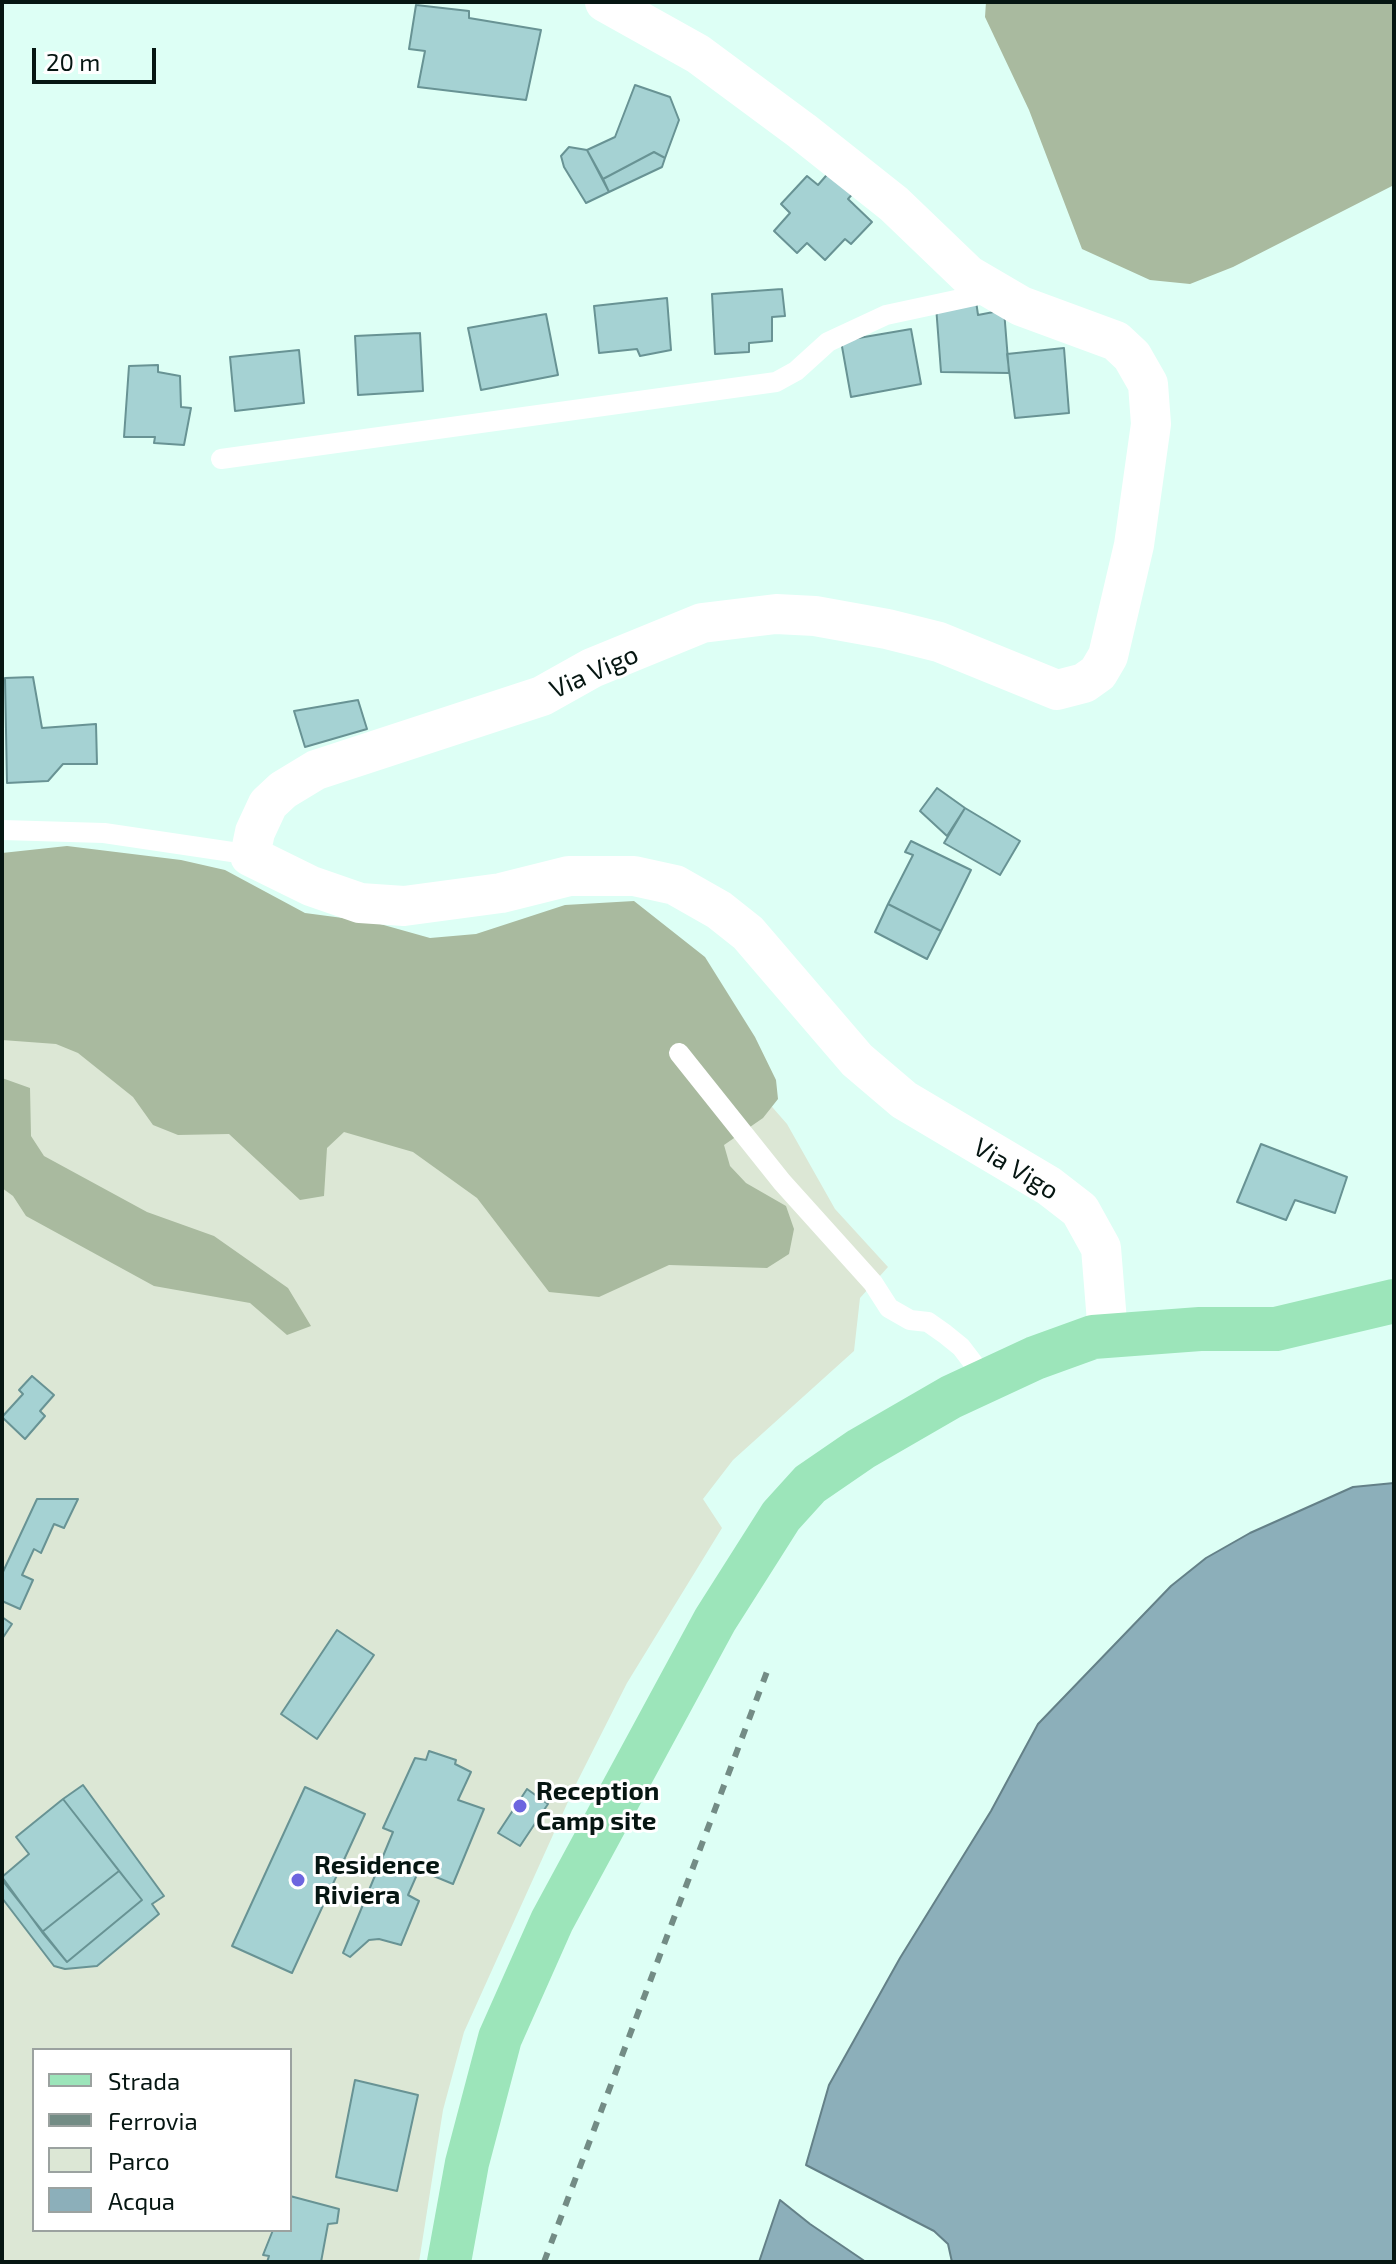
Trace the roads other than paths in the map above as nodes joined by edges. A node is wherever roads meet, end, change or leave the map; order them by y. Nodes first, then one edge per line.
1 (605, 2) edge
2 (995, 291) junction
3 (221, 459) dead end
4 (2, 830) edge
5 (241, 854) junction
6 (679, 1053) dead end
7 (1394, 1301) edge
8 (1100, 1336) junction
9 (987, 1381) junction
10 (449, 2262) edge

1 - 2 street, Via Vigo
2 - 3 lane
2 - 5 street, Via Vigo
4 - 5 lane
5 - 8 street, Via Vigo
6 - 9 lane
7 - 8 main road
8 - 9 main road
9 - 10 main road

